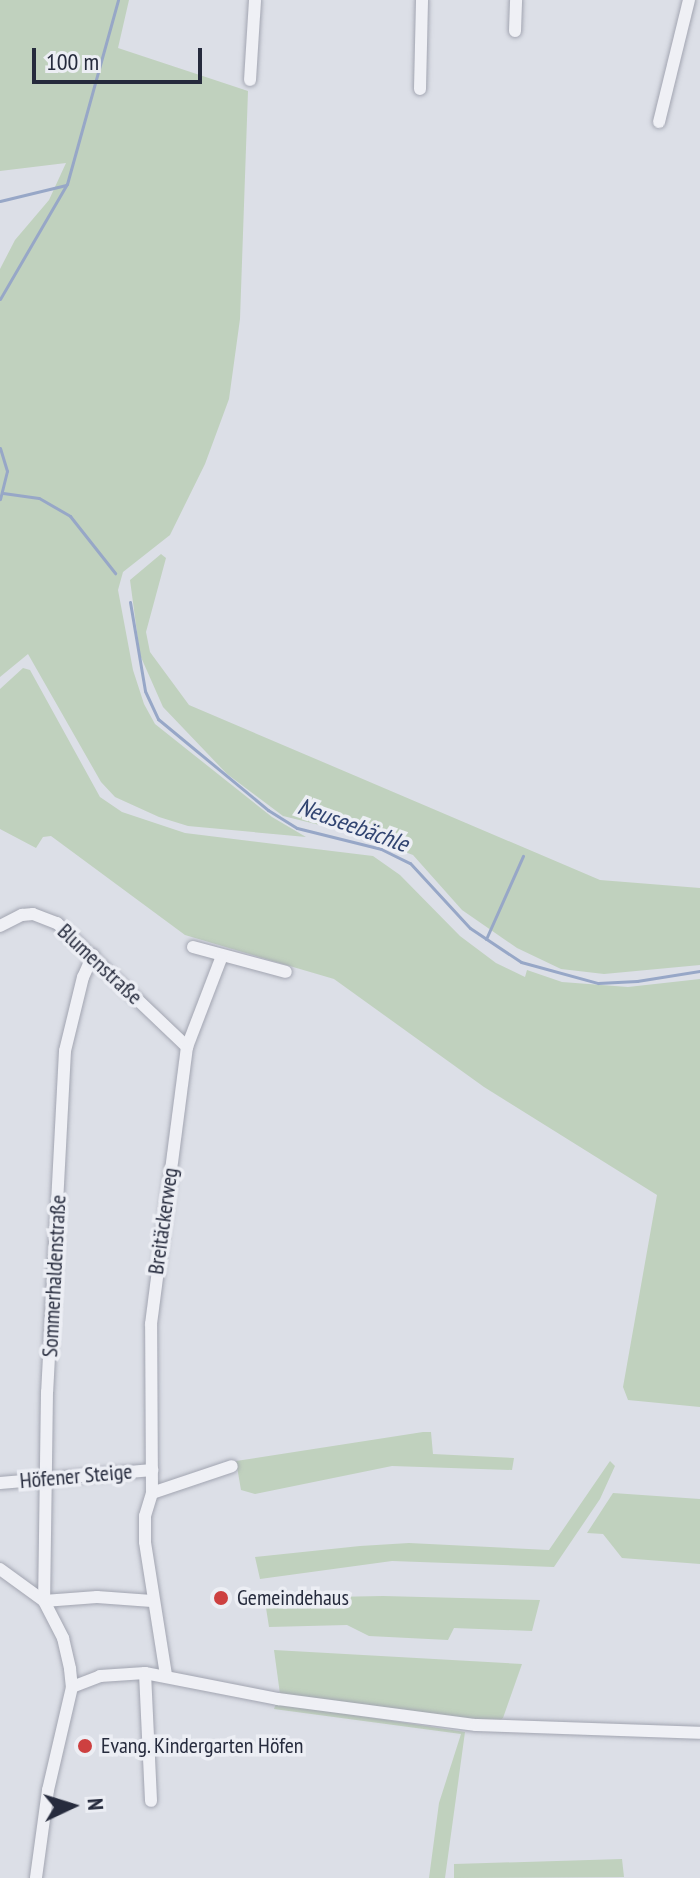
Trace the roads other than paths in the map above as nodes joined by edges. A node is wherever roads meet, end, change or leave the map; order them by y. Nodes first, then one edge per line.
1 (255, 0) edge
2 (422, 0) edge
3 (516, 0) edge
4 (689, 0) edge
5 (515, 31) dead end
6 (250, 80) dead end
7 (420, 89) dead end
8 (659, 122) dead end
9 (0, 926) edge
10 (193, 947) dead end
11 (93, 955) junction
12 (222, 956) junction
13 (286, 972) dead end
14 (187, 1047) junction
15 (232, 1466) dead end
16 (152, 1470) junction
17 (46, 1479) junction
18 (0, 1483) edge
19 (152, 1493) junction
20 (0, 1569) edge
21 (44, 1601) junction
22 (152, 1601) junction
23 (145, 1673) junction
24 (166, 1675) junction
25 (72, 1687) junction
26 (700, 1733) edge
27 (151, 1801) dead end
28 (36, 1878) edge

1 - 6 street
2 - 7 street
3 - 5 street
4 - 8 street
9 - 11 street, Blumenstraße
10 - 12 street
11 - 14 street, Blumenstraße
11 - 17 street, Sommerhaldenstraße
12 - 13 street
12 - 14 street, Breitäckerweg
14 - 16 street, Breitäckerweg
15 - 19 street
16 - 17 street, Höfener Steige
16 - 19 street, Breitäckerweg
17 - 18 street, Höfener Steige
17 - 21 street, Sommerhaldenstraße
19 - 22 street, Breitäckerweg
20 - 21 street
21 - 22 street
21 - 25 street
22 - 24 street, Breitäckerweg
23 - 24 street
23 - 25 street
23 - 27 street
24 - 26 street
25 - 28 street

